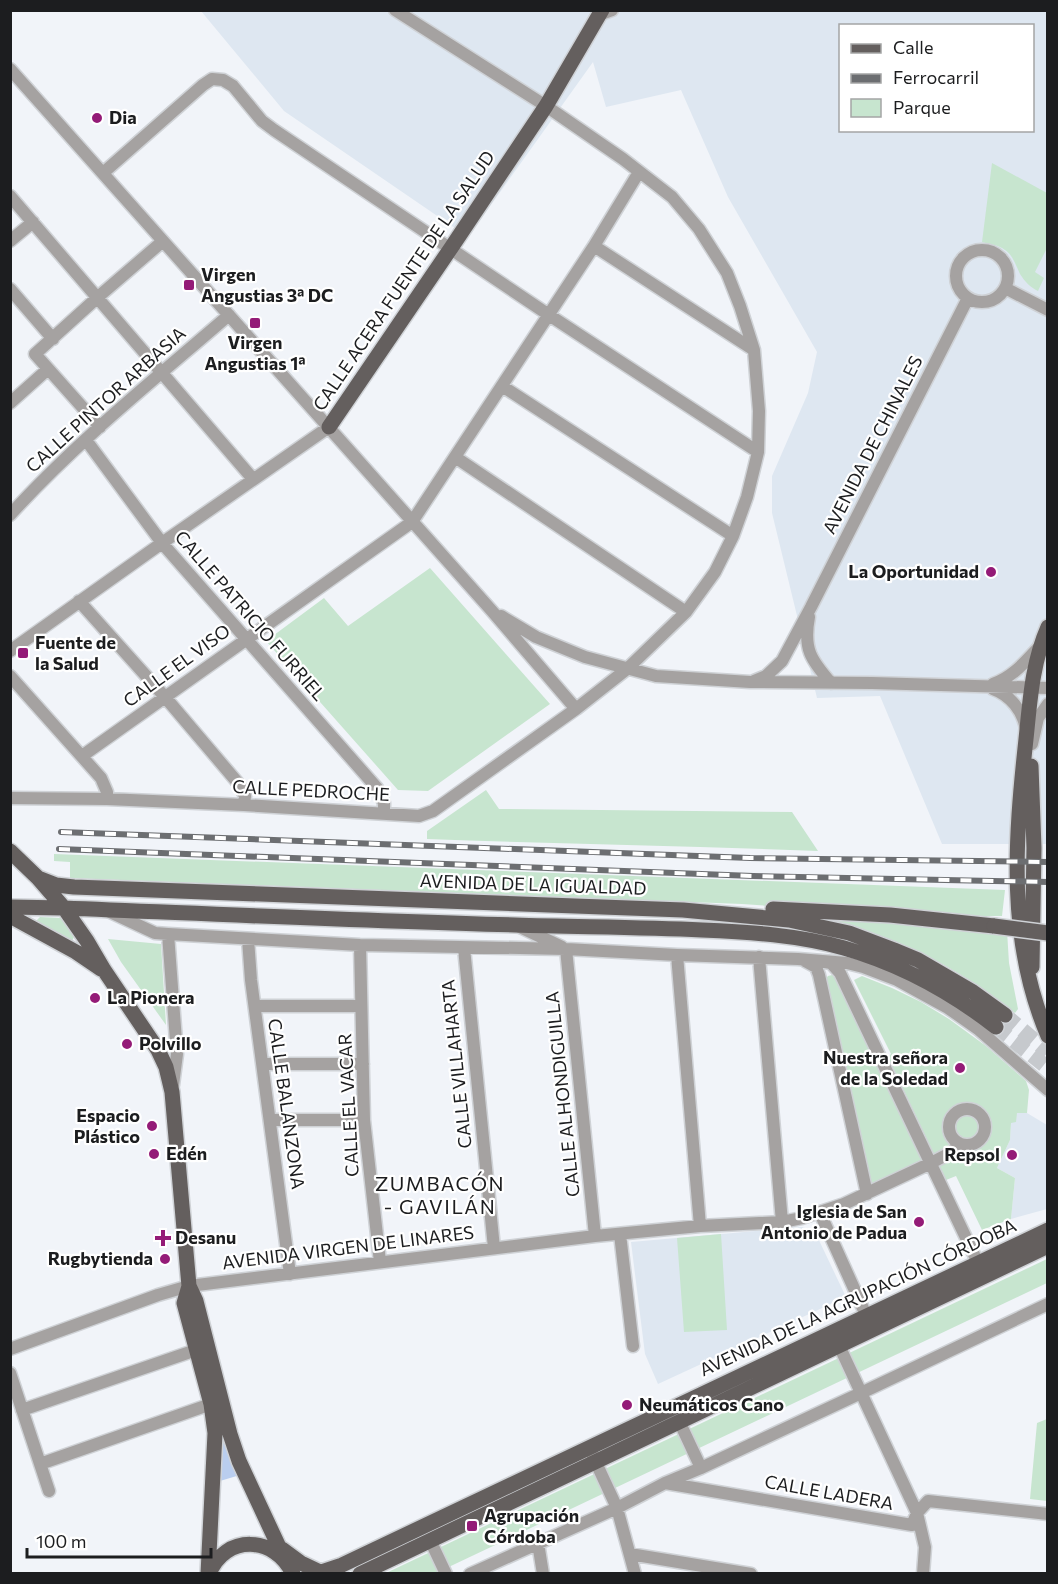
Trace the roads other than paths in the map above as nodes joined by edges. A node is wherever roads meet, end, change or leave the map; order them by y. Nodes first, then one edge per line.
1 (395, 10) edge
2 (605, 12) edge
3 (13, 78) edge
4 (546, 106) junction
5 (639, 172) junction
6 (103, 173) junction
7 (10, 196) edge
8 (33, 222) junction
9 (10, 241) edge
10 (163, 241) junction
11 (594, 246) junction
12 (451, 248) junction
13 (1005, 288) junction
14 (10, 289) edge
15 (98, 297) junction
16 (968, 298) junction
17 (1047, 310) edge
18 (229, 315) junction
19 (549, 315) junction
20 (52, 339) junction
21 (753, 350) junction
22 (48, 369) junction
23 (162, 372) junction
24 (502, 386) junction
25 (10, 403) edge
26 (100, 427) junction
27 (328, 428) junction
28 (86, 440) junction
29 (758, 452) junction
30 (455, 458) junction
31 (253, 479) junction
32 (10, 515) edge
33 (412, 522) junction
34 (733, 536) junction
35 (162, 543) junction
36 (80, 601) junction
37 (811, 607) junction
38 (492, 611) junction
39 (686, 612) junction
40 (1047, 627) edge
41 (246, 639) junction
42 (1040, 646) junction
43 (10, 651) edge
44 (627, 669) junction
45 (10, 676) edge
46 (750, 682) junction
47 (831, 683) junction
48 (983, 687) junction
49 (1040, 688) edge
50 (165, 697) junction
51 (1047, 704) edge
52 (576, 708) junction
53 (1028, 717) junction
54 (1026, 735) junction
55 (1030, 754) junction
56 (82, 756) junction
57 (10, 798) edge
58 (107, 800) junction
59 (244, 805) junction
60 (384, 814) junction
61 (10, 851) edge
62 (38, 878) junction
63 (10, 907) edge
64 (64, 908) junction
65 (104, 910) junction
66 (683, 910) junction
67 (10, 916) edge
68 (516, 925) junction
69 (1047, 933) edge
70 (168, 934) junction
71 (248, 939) junction
72 (360, 945) junction
73 (464, 948) junction
74 (566, 949) junction
75 (677, 955) junction
76 (759, 957) junction
77 (798, 959) junction
78 (818, 960) junction
79 (104, 970) junction
80 (1032, 988) junction
81 (255, 1006) junction
82 (361, 1006) junction
83 (1047, 1036) edge
84 (263, 1064) junction
85 (363, 1064) junction
86 (1047, 1090) edge
87 (172, 1092) junction
88 (270, 1120) junction
89 (364, 1120) junction
90 (959, 1143) dead end
91 (931, 1163) junction
92 (867, 1194) junction
93 (820, 1213) junction
94 (782, 1222) junction
95 (700, 1226) junction
96 (1047, 1230) edge
97 (620, 1234) junction
98 (595, 1236) junction
99 (1047, 1246) edge
100 (494, 1248) junction
101 (380, 1262) junction
102 (978, 1263) junction
103 (290, 1274) junction
104 (189, 1286) junction
105 (1047, 1304) edge
106 (870, 1322) junction
107 (836, 1339) junction
108 (633, 1346) dead end
109 (10, 1349) edge
110 (196, 1350) junction
111 (10, 1373) edge
112 (861, 1393) junction
113 (211, 1404) junction
114 (22, 1410) junction
115 (679, 1421) junction
116 (592, 1454) junction
117 (40, 1464) junction
118 (701, 1468) junction
119 (665, 1483) junction
120 (49, 1491) dead end
121 (617, 1508) junction
122 (917, 1513) junction
123 (1047, 1514) edge
124 (430, 1540) junction
125 (538, 1543) junction
126 (280, 1547) junction
127 (630, 1554) junction
128 (290, 1568) edge
129 (318, 1573) edge
130 (208, 1574) edge
131 (360, 1574) edge
132 (446, 1574) edge
133 (470, 1574) edge
134 (543, 1574) edge
135 (635, 1574) edge
136 (751, 1574) edge
137 (923, 1574) edge

1 - 4 street, CALLE PEDROCHE
2 - 4 main road, CALLE ACERA FUENTE DE LA SALUD
3 - 6 street
4 - 5 street, CALLE PEDROCHE
4 - 12 main road, CALLE ACERA FUENTE DE LA SALUD
5 - 11 street
5 - 21 street, CALLE PEDROCHE
6 - 10 street
6 - 12 street
7 - 8 street
8 - 9 street
8 - 15 street
10 - 15 street
10 - 18 street
11 - 19 street
11 - 21 street
12 - 19 street
12 - 27 main road, CALLE ACERA FUENTE DE LA SALUD
13 - 16 street
13 - 16 street
13 - 17 street
14 - 20 street
15 - 20 street
15 - 23 street
16 - 37 street, AVENIDA DE CHINALES
18 - 23 street, CALLE PINTOR ARBASIA
18 - 27 street
19 - 24 street
19 - 29 street
20 - 22 street
21 - 29 street, CALLE PEDROCHE
22 - 25 street
22 - 26 street
23 - 26 street, CALLE PINTOR ARBASIA
23 - 31 street
24 - 30 street
24 - 34 street
26 - 28 street, CALLE PINTOR ARBASIA
27 - 31 street, CALLE ACERA FUENTE DE LA SALUD
27 - 33 street
28 - 32 street, CALLE PINTOR ARBASIA
28 - 35 street, CALLE PATRICIO FURRIEL
29 - 34 street, CALLE PEDROCHE
30 - 33 street
30 - 39 street
31 - 35 street, CALLE ACERA FUENTE DE LA SALUD
33 - 38 street
33 - 41 street, CALLE EL VISO
34 - 39 street, CALLE PEDROCHE
35 - 36 street, CALLE ACERA FUENTE DE LA SALUD
35 - 41 street, CALLE PATRICIO FURRIEL
36 - 43 street, CALLE ACERA FUENTE DE LA SALUD
36 - 50 street
37 - 46 street, AVENIDA DE CHINALES
37 - 47 street, AVENIDA DE CHINALES
38 - 44 street
38 - 52 street
39 - 44 street, CALLE PEDROCHE
40 - 42 main road
41 - 50 street, CALLE EL VISO
41 - 60 street, CALLE PATRICIO FURRIEL
42 - 48 street
42 - 49 main road
44 - 46 street
44 - 52 street, CALLE PEDROCHE
45 - 56 street
46 - 47 street
47 - 48 street
48 - 49 street
48 - 54 street
49 - 53 main road
50 - 56 street, CALLE EL VISO
50 - 59 street
51 - 55 street
52 - 60 street, CALLE PEDROCHE
53 - 54 main road
53 - 55 main road
54 - 80 main road
55 - 80 main road
56 - 58 street
57 - 58 street, CALLE PEDROCHE
58 - 59 street, CALLE PEDROCHE
59 - 60 street, CALLE PEDROCHE
61 - 62 main road, AVENIDA DE LA IGUALDAD
62 - 64 main road, AVENIDA DE LA IGUALDAD
62 - 66 main road, AVENIDA DE LA IGUALDAD
63 - 64 main road, AVENIDA DE LA IGUALDAD
64 - 65 main road, AVENIDA DE LA IGUALDAD
64 - 79 main road
65 - 68 main road, AVENIDA DE LA IGUALDAD
65 - 70 street, AVENIDA DE LA IGUALDAD
66 - 68 main road, AVENIDA DE LA IGUALDAD
66 - 69 main road, bridge
67 - 79 main road
68 - 74 street, AVENIDA DE LA IGUALDAD
70 - 71 street, AVENIDA DE LA IGUALDAD
70 - 87 street
71 - 72 street, AVENIDA DE LA IGUALDAD
71 - 81 street, CALLE BALANZONA
72 - 73 street, AVENIDA DE LA IGUALDAD
72 - 82 street, CALLE EL VACAR
73 - 74 street, AVENIDA DE LA IGUALDAD
73 - 100 street, CALLE VILLAHARTA
74 - 75 street, AVENIDA DE LA IGUALDAD
74 - 98 street, CALLE ALHONDIGUILLA
75 - 76 street, AVENIDA DE LA IGUALDAD
75 - 95 street
76 - 77 street, AVENIDA DE LA IGUALDAD
76 - 94 street
77 - 78 street, AVENIDA DE LA IGUALDAD
77 - 92 street
78 - 86 street, AVENIDA DE LA IGUALDAD
78 - 91 street
79 - 87 main road
80 - 83 main road
81 - 82 street
81 - 84 street, CALLE BALANZONA
82 - 85 street, CALLE EL VACAR
84 - 85 street
84 - 88 street, CALLE BALANZONA
85 - 89 street, CALLE EL VACAR
87 - 104 main road
88 - 89 street
88 - 103 street, CALLE BALANZONA
89 - 101 street, CALLE EL VACAR
90 - 91 street, AVENIDA VIRGEN DE LINARES
91 - 92 street, AVENIDA VIRGEN DE LINARES
91 - 102 street
92 - 93 street, AVENIDA VIRGEN DE LINARES
93 - 94 street, AVENIDA VIRGEN DE LINARES
93 - 106 street
94 - 95 street, AVENIDA VIRGEN DE LINARES
95 - 97 street, AVENIDA VIRGEN DE LINARES
96 - 102 main road, AVENIDA DE LA AGRUPACIÓN CÓRDOBA
97 - 98 street, AVENIDA VIRGEN DE LINARES
97 - 108 street
98 - 100 street, AVENIDA VIRGEN DE LINARES
99 - 106 main road, AVENIDA DE LA AGRUPACIÓN CÓRDOBA
100 - 101 street, AVENIDA VIRGEN DE LINARES
101 - 103 street, AVENIDA VIRGEN DE LINARES
102 - 106 main road, AVENIDA DE LA AGRUPACIÓN CÓRDOBA
103 - 104 street, AVENIDA VIRGEN DE LINARES
104 - 109 street, AVENIDA VIRGEN DE LINARES
104 - 110 main road
104 - 126 main road
105 - 112 street
106 - 107 main road, AVENIDA DE LA AGRUPACIÓN CÓRDOBA
107 - 112 street
107 - 115 main road, AVENIDA DE LA AGRUPACIÓN CÓRDOBA
107 - 116 main road, AVENIDA DE LA AGRUPACIÓN CÓRDOBA
110 - 113 main road
110 - 114 street
111 - 114 street
112 - 118 street
112 - 122 street
113 - 117 street
113 - 130 main road
114 - 117 street
115 - 116 main road, AVENIDA DE LA AGRUPACIÓN CÓRDOBA
115 - 118 street
116 - 121 street
116 - 124 main road, AVENIDA DE LA AGRUPACIÓN CÓRDOBA
116 - 129 main road, AVENIDA DE LA AGRUPACIÓN CÓRDOBA
117 - 120 street
118 - 119 street
119 - 121 street
119 - 122 street, CALLE LADERA
121 - 125 street
121 - 127 street
122 - 123 street, CALLE LADERA
122 - 137 street
124 - 131 main road, AVENIDA DE LA AGRUPACIÓN CÓRDOBA
124 - 132 street
125 - 133 street
125 - 134 street
126 - 128 main road
126 - 129 main road
127 - 135 street
127 - 136 street
128 - 130 main road

